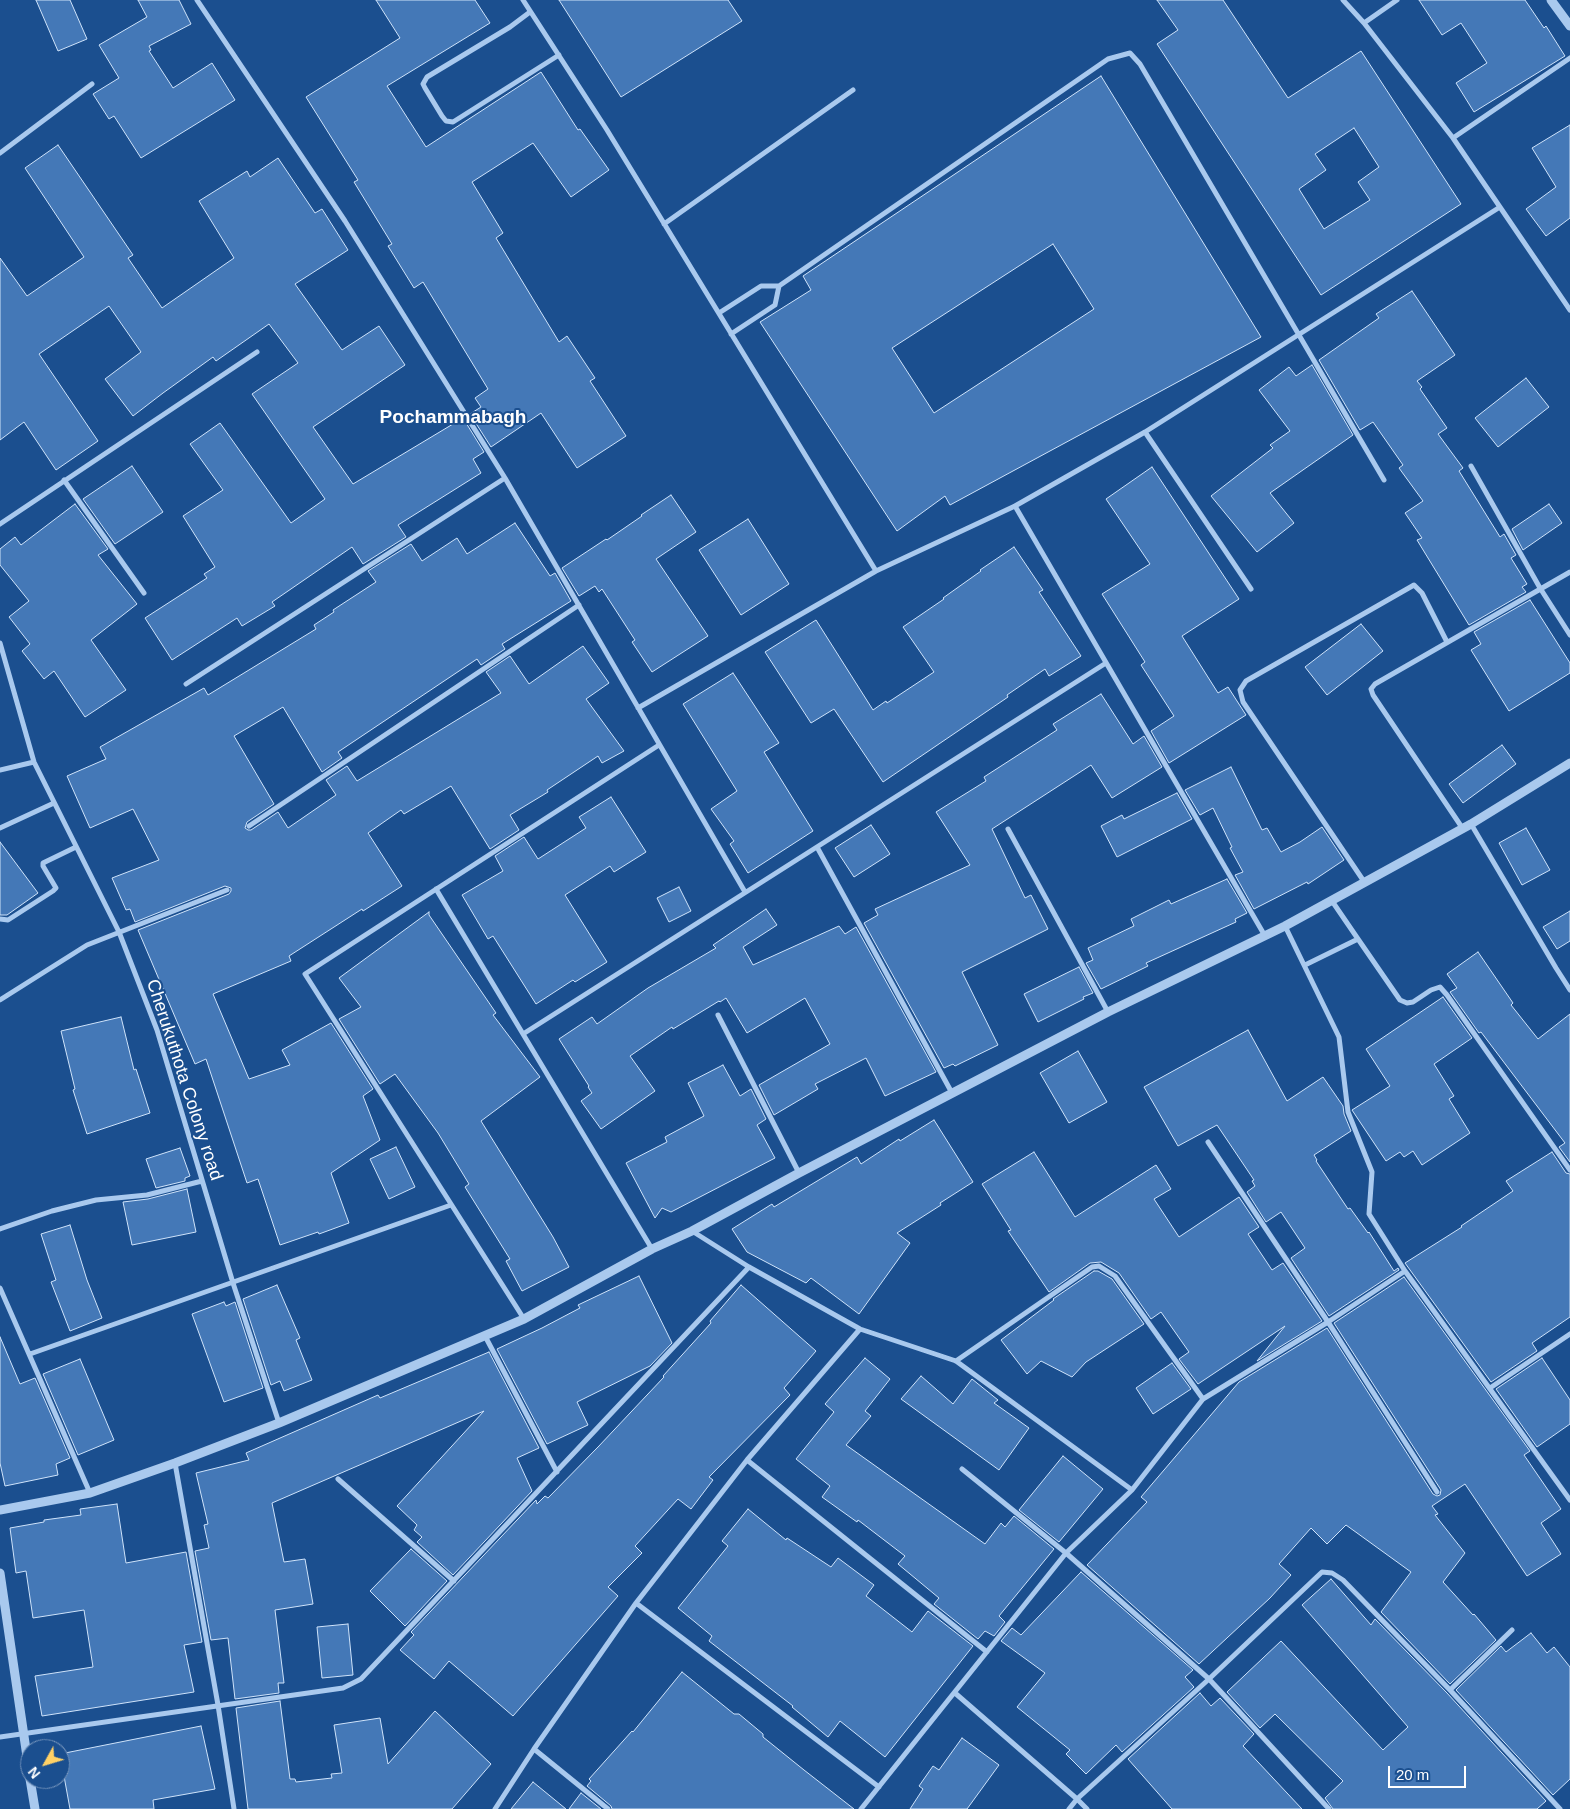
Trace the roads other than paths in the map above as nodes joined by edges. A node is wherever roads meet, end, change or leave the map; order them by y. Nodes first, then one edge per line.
1 (197, 0) edge
2 (523, 0) edge
3 (1343, 0) edge
4 (1397, 0) edge
5 (1551, 0) edge
6 (530, 12) junction
7 (1364, 23) junction
8 (1570, 26) edge
9 (559, 55) junction
10 (1570, 58) edge
11 (92, 84) dead end
12 (853, 90) dead end
13 (1453, 138) junction
14 (0, 153) edge
15 (1500, 207) junction
16 (664, 224) junction
17 (779, 286) junction
18 (1570, 310) edge
19 (719, 313) junction
20 (732, 334) junction
21 (1298, 334) junction
22 (257, 352) dead end
23 (1145, 432) junction
24 (1471, 466) dead end
25 (504, 478) junction
26 (64, 480) junction
27 (1384, 480) dead end
28 (1015, 506) junction
29 (0, 524) edge
30 (876, 571) junction
31 (1570, 572) edge
32 (1540, 588) junction
33 (1251, 589) dead end
34 (144, 593) dead end
35 (578, 605) junction
36 (1570, 635) edge
37 (1447, 642) junction
38 (0, 643) edge
39 (1106, 662) junction
40 (186, 684) dead end
41 (638, 708) junction
42 (659, 745) junction
43 (34, 762) junction
44 (1570, 763) edge
45 (0, 770) edge
46 (54, 803) junction
47 (249, 826) dead end
48 (1467, 826) junction
49 (0, 828) edge
50 (1008, 829) dead end
51 (76, 847) junction
52 (817, 847) junction
53 (1365, 883) junction
54 (436, 889) junction
55 (227, 890) dead end
56 (745, 892) junction
57 (1332, 901) junction
58 (0, 919) edge
59 (1286, 926) junction
60 (119, 932) junction
61 (1265, 936) junction
62 (1358, 939) junction
63 (1305, 965) junction
64 (1570, 990) edge
65 (0, 1000) edge
66 (1108, 1012) junction
67 (718, 1016) dead end
68 (522, 1034) junction
69 (952, 1093) junction
70 (1208, 1142) dead end
71 (1570, 1170) edge
72 (799, 1173) junction
73 (202, 1181) junction
74 (451, 1205) junction
75 (0, 1229) edge
76 (692, 1231) junction
77 (652, 1249) junction
78 (749, 1267) junction
79 (1405, 1271) junction
80 (233, 1283) junction
81 (0, 1288) edge
82 (524, 1319) junction
83 (1328, 1322) junction
84 (860, 1329) junction
85 (1570, 1334) edge
86 (485, 1336) junction
87 (30, 1354) junction
88 (956, 1361) junction
89 (1490, 1388) junction
90 (1204, 1399) junction
91 (279, 1423) junction
92 (747, 1460) junction
93 (174, 1463) junction
94 (962, 1469) dead end
95 (557, 1472) junction
96 (338, 1478) dead end
97 (1132, 1490) junction
98 (1437, 1492) dead end
99 (90, 1493) junction
100 (1570, 1500) edge
101 (0, 1510) edge
102 (1066, 1553) junction
103 (0, 1573) edge
104 (454, 1581) junction
105 (636, 1603) junction
106 (1512, 1630) dead end
107 (987, 1652) junction
108 (1209, 1679) junction
109 (1450, 1690) junction
110 (955, 1693) junction
111 (218, 1705) junction
112 (24, 1734) junction
113 (0, 1737) edge
114 (25, 1739) edge
115 (534, 1749) junction
116 (879, 1787) junction
117 (32, 1789) edge
118 (1077, 1799) junction
119 (35, 1809) edge
120 (234, 1809) edge
121 (495, 1809) edge
122 (608, 1809) edge
123 (861, 1809) edge
124 (1069, 1809) edge
125 (1087, 1809) edge
126 (1329, 1809) edge
127 (1560, 1809) edge

1 - 25 street
2 - 6 street
3 - 7 street
4 - 7 street
5 - 8 street
6 - 9 street
6 - 9 street
7 - 13 street
9 - 16 street
10 - 13 street
11 - 14 street
12 - 16 street
13 - 15 street
15 - 18 street
15 - 21 street
16 - 19 street
17 - 19 street
17 - 20 street
17 - 21 street
19 - 20 street
20 - 30 street
21 - 23 street
21 - 27 street
22 - 26 street
23 - 28 street
23 - 33 street
24 - 32 street
25 - 35 street
25 - 40 street
26 - 29 street
26 - 34 street
28 - 30 street
28 - 39 street
30 - 41 street
31 - 32 street
32 - 36 street
32 - 37 street
35 - 41 street
35 - 47 street
37 - 48 street
37 - 53 street
38 - 43 street, Cherukuthota Colony road
39 - 52 street
39 - 61 street
41 - 42 street
42 - 54 street
42 - 56 street
43 - 45 street
43 - 46 street, Cherukuthota Colony road
44 - 48 street
46 - 49 street
46 - 51 street, Cherukuthota Colony road
48 - 53 street
48 - 64 street
50 - 66 street
51 - 58 street
51 - 60 street, Cherukuthota Colony road
52 - 56 street
52 - 69 street
53 - 57 street
54 - 68 street
54 - 74 street
55 - 60 street
56 - 68 street
57 - 59 street
57 - 62 street
59 - 61 street
59 - 63 street
60 - 65 street
60 - 73 street, Cherukuthota Colony road
61 - 66 street
62 - 63 street
62 - 71 street
63 - 79 street
66 - 69 street
67 - 72 street
68 - 77 street
69 - 72 street
70 - 83 street
72 - 76 street
73 - 75 street
73 - 80 street, Cherukuthota Colony road
74 - 80 street
74 - 82 street
76 - 77 street
76 - 78 street
77 - 82 street
78 - 84 street
78 - 95 street
79 - 83 street
79 - 89 street
80 - 87 street
80 - 91 street, Cherukuthota Colony road
81 - 87 street
82 - 86 street
83 - 90 street
83 - 98 street
84 - 88 street
84 - 92 street
85 - 89 street
86 - 91 street
86 - 95 street
87 - 99 street
88 - 90 street
88 - 97 street
89 - 100 street
90 - 97 street
91 - 93 street
92 - 105 street
92 - 107 street
93 - 99 street
93 - 111 street
94 - 102 street
95 - 104 street
96 - 104 street
97 - 102 street
99 - 101 street
102 - 107 street
102 - 108 street
103 - 112 street
104 - 111 street
105 - 115 street
105 - 116 street
106 - 109 street
107 - 110 street
108 - 109 street
108 - 118 street
108 - 126 street
109 - 127 street
110 - 116 street
110 - 118 street
111 - 112 street
111 - 120 street
112 - 113 street
112 - 114 street
115 - 121 street
115 - 122 street
116 - 123 street
117 - 119 street
118 - 124 street
118 - 125 street

